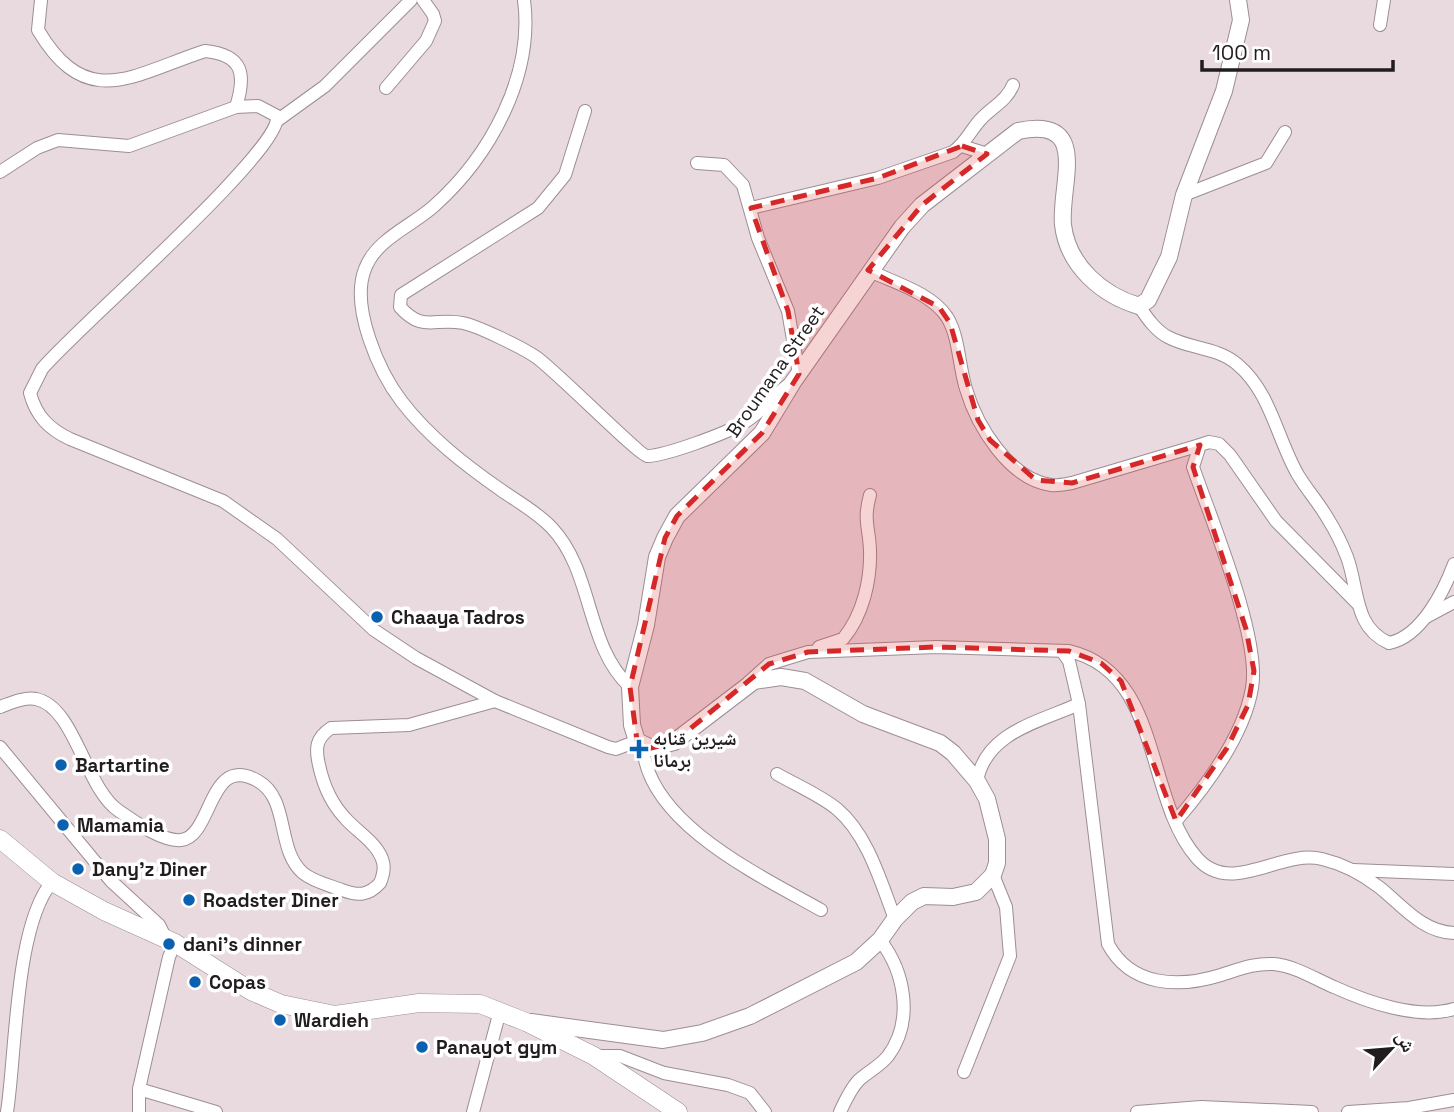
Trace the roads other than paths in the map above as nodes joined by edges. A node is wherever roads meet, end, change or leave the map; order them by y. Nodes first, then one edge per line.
1 (41, 0) edge
2 (411, 0) edge
3 (423, 0) edge
4 (524, 0) edge
5 (1238, 0) edge
6 (1384, 0) edge
7 (1380, 25) dead end
8 (1013, 85) dead end
9 (386, 88) dead end
10 (236, 107) junction
11 (585, 111) dead end
12 (278, 120) junction
13 (1285, 132) dead end
14 (962, 146) junction
15 (987, 153) junction
16 (697, 163) dead end
17 (0, 172) edge
18 (1184, 195) junction
19 (751, 208) junction
20 (870, 271) junction
21 (1139, 306) junction
22 (796, 378) junction
23 (1200, 445) junction
24 (870, 495) dead end
25 (1454, 564) edge
26 (1454, 602) edge
27 (1357, 603) junction
28 (1422, 619) junction
29 (1062, 651) junction
30 (769, 664) junction
31 (745, 686) junction
32 (630, 687) junction
33 (495, 701) junction
34 (1079, 704) junction
35 (0, 707) edge
36 (640, 744) junction
37 (0, 747) edge
38 (777, 774) dead end
39 (977, 781) junction
40 (1176, 821) junction
41 (0, 839) edge
42 (1352, 870) junction
43 (1454, 874) edge
44 (993, 875) junction
45 (52, 882) junction
46 (821, 910) dead end
47 (895, 919) junction
48 (1454, 933) edge
49 (880, 940) junction
50 (171, 941) junction
51 (1454, 1009) edge
52 (500, 1011) junction
53 (526, 1022) junction
54 (594, 1056) junction
55 (964, 1072) dead end
56 (139, 1089) junction
57 (1454, 1100) edge
58 (7, 1112) edge
59 (139, 1112) edge
60 (216, 1112) edge
61 (473, 1112) edge
62 (678, 1112) edge
63 (765, 1112) edge
64 (840, 1112) edge
65 (1137, 1112) edge
66 (1312, 1112) edge
67 (1348, 1112) edge

1 - 10 street
2 - 12 street
3 - 9 street
4 - 32 street
5 - 18 street
6 - 7 street
8 - 14 street
10 - 12 street
10 - 17 street
11 - 22 street
12 - 33 street
13 - 18 street
14 - 15 street
14 - 19 street
15 - 20 street, Broumana Street
15 - 21 street, Broumana Street
16 - 19 street
18 - 21 street
19 - 22 street
20 - 22 street, Broumana Street
20 - 23 street
21 - 27 street
22 - 32 street, Broumana Street
23 - 27 street
23 - 40 street
24 - 30 street
25 - 28 street
26 - 28 street
27 - 28 street
29 - 30 street
29 - 34 street
29 - 40 street
30 - 31 street
31 - 36 street
31 - 39 street
32 - 36 street, Broumana Street
33 - 35 street
33 - 36 street
34 - 39 street
34 - 51 street
36 - 46 street
37 - 50 street
38 - 47 street
39 - 44 street
40 - 42 street
41 - 45 main road
42 - 43 street
42 - 48 street
44 - 47 street
44 - 55 street
45 - 50 main road
45 - 58 street
47 - 49 street
49 - 53 street
49 - 64 street
50 - 52 main road
50 - 56 street
52 - 53 main road
52 - 61 street
53 - 54 main road
54 - 62 main road
54 - 63 street
56 - 59 street
56 - 60 street
57 - 67 street
65 - 66 street

